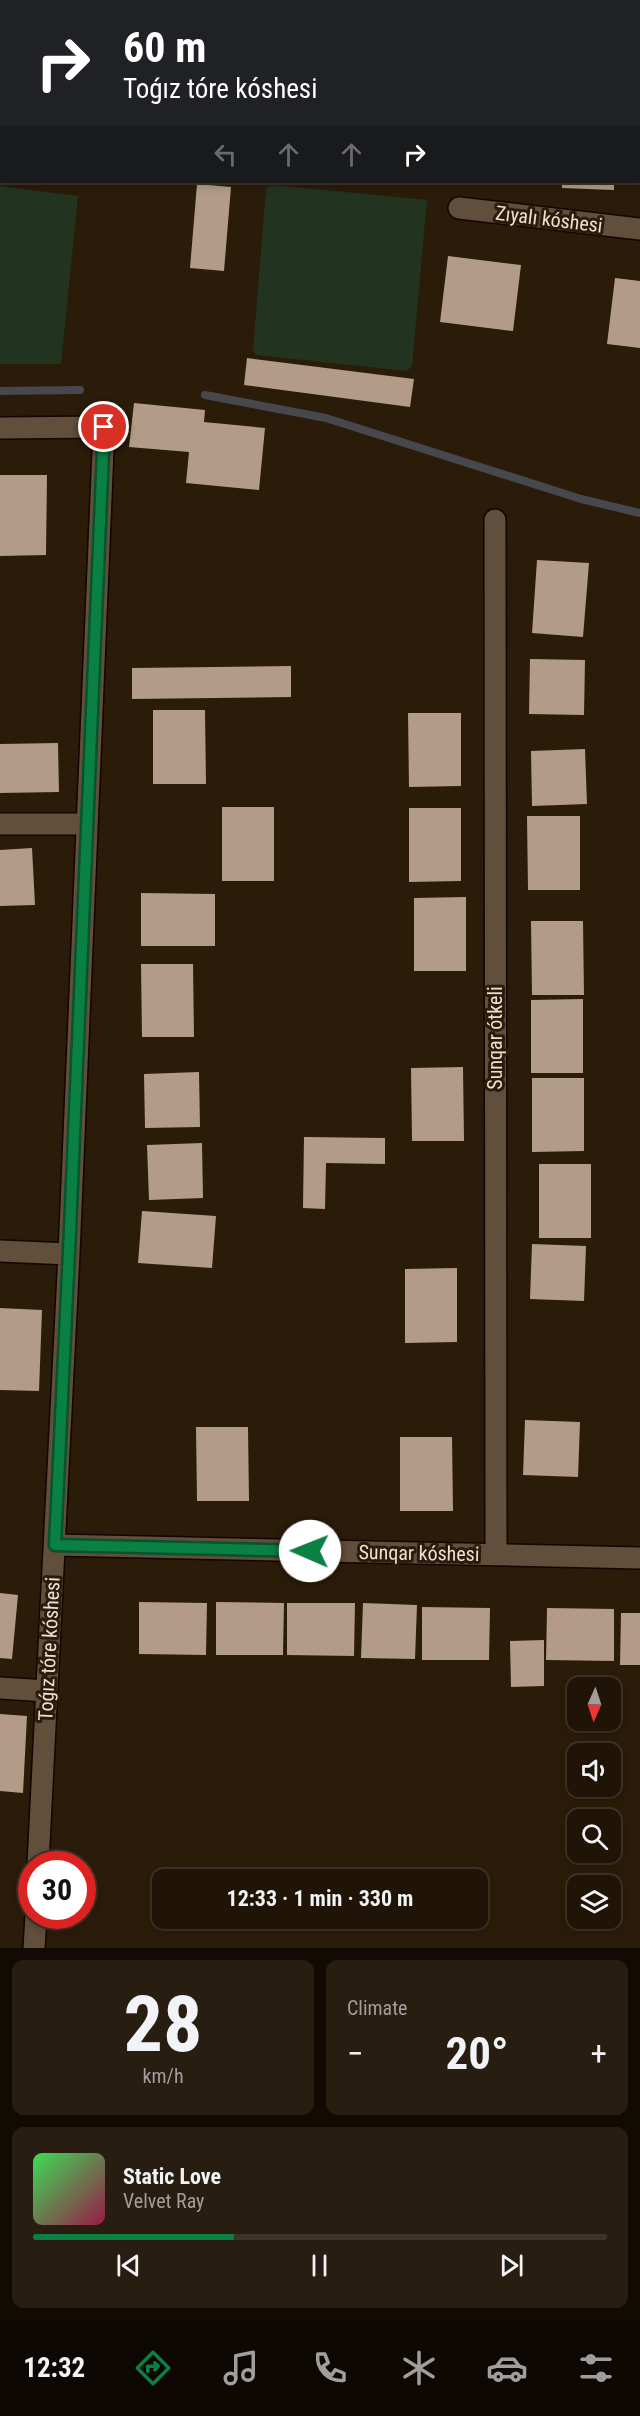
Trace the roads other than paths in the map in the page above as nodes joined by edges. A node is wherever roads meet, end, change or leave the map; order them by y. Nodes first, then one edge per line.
1 (459, 208) dead end
2 (640, 229) edge
3 (0, 428) edge
4 (495, 520) dead end
5 (0, 824) edge
6 (87, 824) junction
7 (0, 1251) edge
8 (69, 1254) junction
9 (55, 1545) junction
10 (496, 1555) junction
11 (640, 1558) edge
12 (0, 1688) edge
13 (47, 1690) junction
14 (39, 1851) edge
15 (35, 1929) edge
16 (34, 1948) edge

1 - 2 street, Zıyalı kóshesi
3 - 6 street, Toǵız tóre kóshesi
4 - 10 street, Sunqar ótkeli
5 - 6 street
6 - 8 street, Toǵız tóre kóshesi
7 - 8 street
8 - 9 street, Toǵız tóre kóshesi
9 - 10 street, Sunqar kóshesi
9 - 13 street, Toǵız tóre kóshesi
10 - 11 street, Sunqar kóshesi
12 - 13 street
13 - 14 street, Toǵız tóre kóshesi
15 - 16 street

